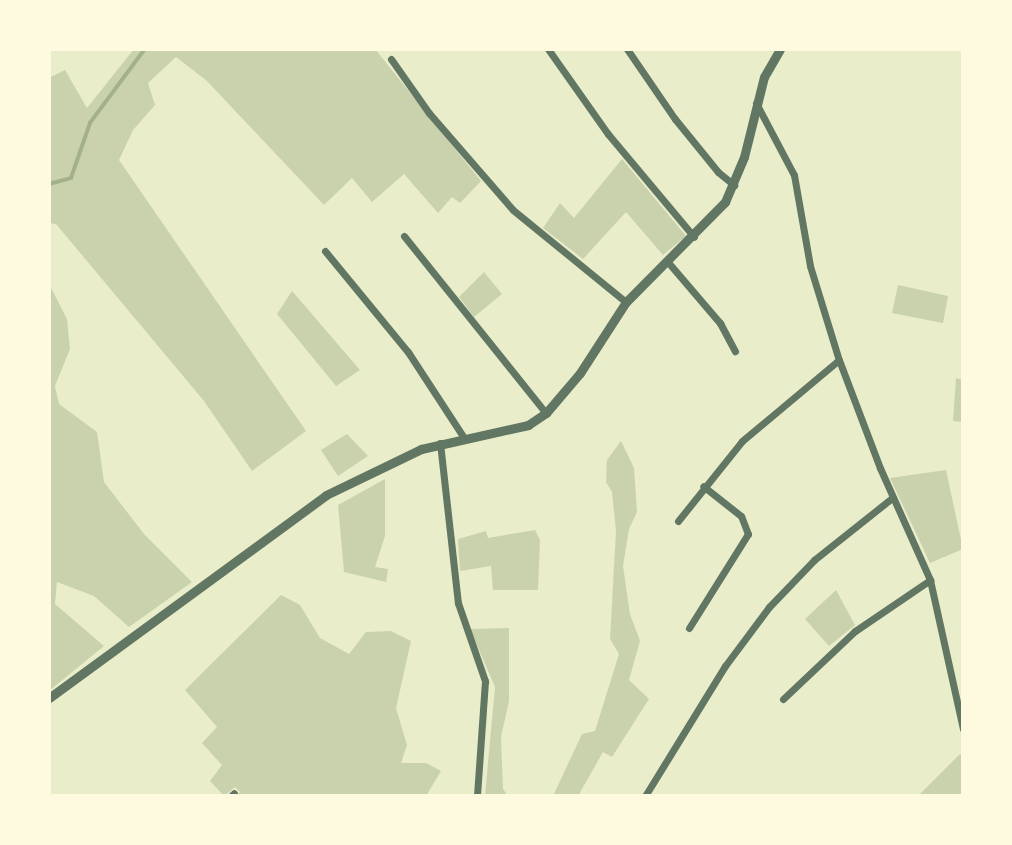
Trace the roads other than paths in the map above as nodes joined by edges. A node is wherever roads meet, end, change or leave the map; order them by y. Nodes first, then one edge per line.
1 (548, 49) edge
2 (627, 49) edge
3 (780, 49) edge
4 (391, 59) dead end
5 (756, 103) junction
6 (734, 185) junction
7 (404, 236) dead end
8 (694, 237) junction
9 (325, 251) dead end
10 (667, 261) junction
11 (626, 302) junction
12 (735, 351) dead end
13 (839, 360) junction
14 (546, 413) junction
15 (464, 438) junction
16 (440, 443) junction
17 (703, 486) junction
18 (892, 498) junction
19 (678, 522) dead end
20 (930, 580) junction
21 (689, 628) dead end
22 (49, 698) edge
23 (783, 699) dead end
24 (963, 729) edge
25 (477, 796) edge
26 (645, 796) edge

1 - 8 street
2 - 6 street
3 - 5 street
4 - 11 street
5 - 6 street
5 - 13 street
6 - 8 street
7 - 14 street
8 - 10 street
9 - 15 street
10 - 11 street
10 - 12 street
11 - 14 street
13 - 17 street
13 - 18 street
14 - 15 street
15 - 16 street
16 - 22 street
16 - 25 street
17 - 19 street
17 - 21 street
18 - 20 street
18 - 26 street
20 - 23 street
20 - 24 street

